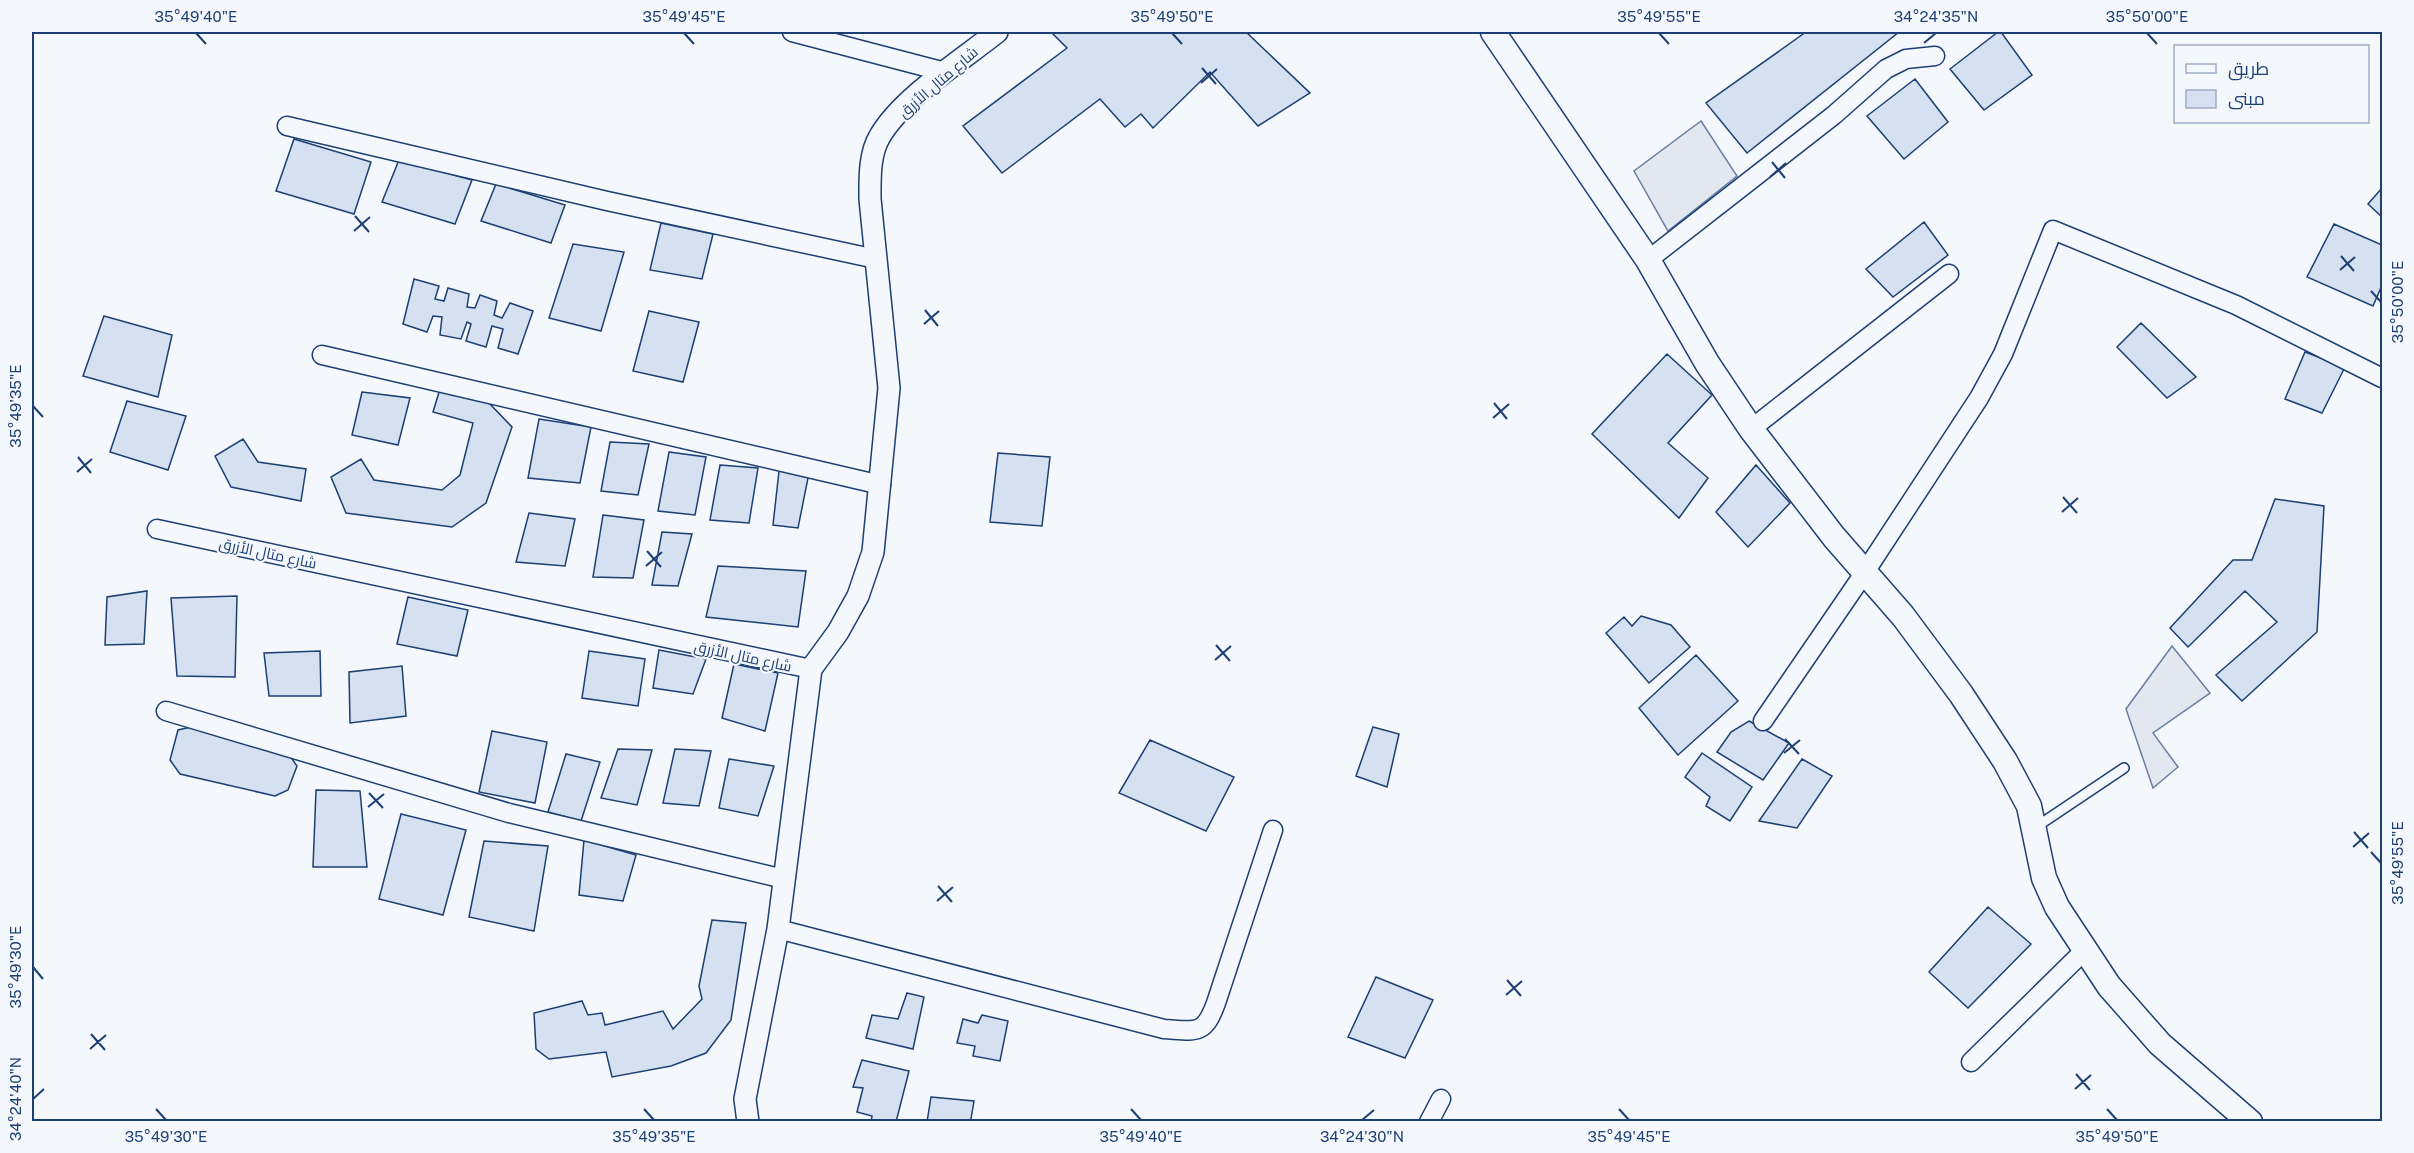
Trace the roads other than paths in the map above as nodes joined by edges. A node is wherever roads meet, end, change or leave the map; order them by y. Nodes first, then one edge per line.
1 (792, 32) edge
2 (997, 32) edge
3 (1493, 32) edge
4 (1935, 56) dead end
5 (945, 72) junction
6 (287, 126) dead end
7 (876, 259) junction
8 (1648, 260) junction
9 (1949, 274) dead end
10 (322, 355) dead end
11 (2382, 378) edge
12 (1751, 429) junction
13 (881, 485) junction
14 (157, 529) dead end
15 (1865, 572) junction
16 (811, 669) junction
17 (166, 711) dead end
18 (1763, 721) dead end
19 (2124, 768) dead end
20 (2034, 828) junction
21 (1273, 830) dead end
22 (784, 879) junction
23 (778, 929) junction
24 (2085, 950) junction
25 (1971, 1062) dead end
26 (1441, 1098) dead end
27 (748, 1122) edge
28 (1429, 1122) edge
29 (2250, 1122) edge

1 - 5 street
2 - 5 street, شارع متال الأزرق
3 - 8 main road
4 - 8 street
5 - 7 street, شارع متال الأزرق
6 - 7 street
7 - 13 street, شارع متال الأزرق
8 - 12 main road
9 - 12 street
10 - 13 street
11 - 15 street
12 - 15 main road
13 - 16 street, شارع متال الأزرق
14 - 16 street, شارع متال الأزرق
15 - 18 street
15 - 20 main road
16 - 22 street
17 - 22 street
19 - 20 lane
20 - 24 main road
21 - 23 street
22 - 23 street
23 - 27 street
24 - 25 street
24 - 29 main road
26 - 28 street

